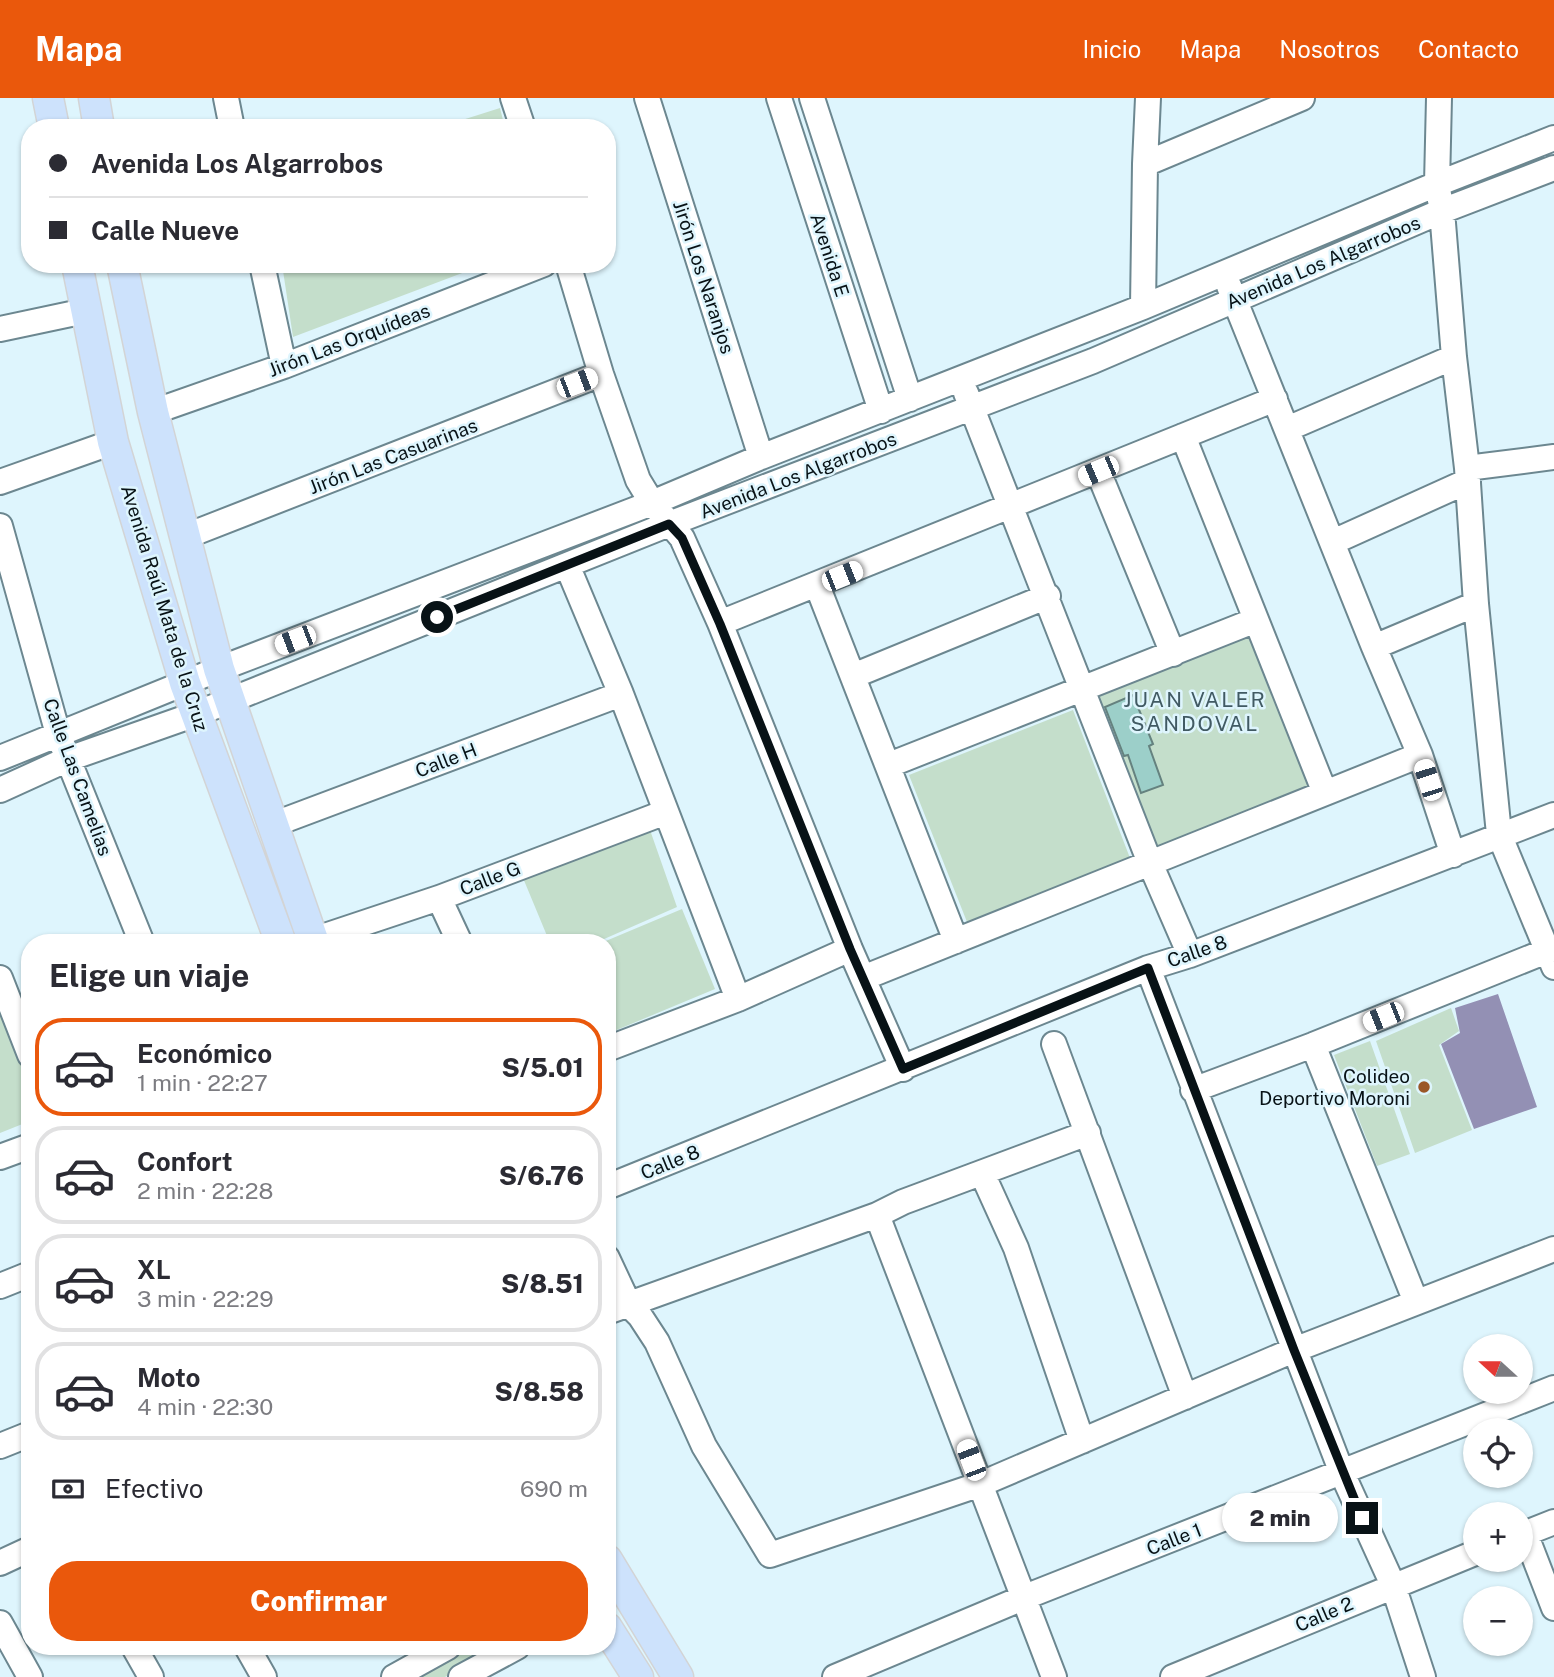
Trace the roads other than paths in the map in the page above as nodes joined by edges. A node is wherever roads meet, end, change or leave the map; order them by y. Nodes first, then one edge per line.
1 (48, 98) edge
2 (94, 98) edge
3 (226, 98) edge
4 (513, 98) edge
5 (647, 98) edge
6 (779, 98) edge
7 (812, 98) edge
8 (1148, 98) edge
9 (1302, 98) edge
10 (1439, 98) edge
11 (52, 119) edge
12 (98, 119) edge
13 (230, 119) edge
14 (520, 119) edge
15 (1554, 138) edge
16 (1145, 164) junction
17 (1554, 168) edge
18 (1437, 184) junction
19 (1442, 211) junction
20 (79, 273) edge
21 (124, 273) edge
22 (264, 273) edge
23 (521, 273) edge
24 (571, 273) edge
25 (1224, 273) junction
26 (1235, 300) junction
27 (1143, 307) junction
28 (85, 311) junction
29 (0, 329) edge
30 (1454, 357) junction
31 (284, 366) junction
32 (601, 374) junction
33 (962, 379) junction
34 (911, 399) junction
35 (1275, 399) junction
36 (972, 408) junction
37 (881, 411) junction
38 (153, 412) junction
39 (1287, 429) junction
40 (1183, 436) junction
41 (113, 442) junction
42 (761, 457) junction
43 (1554, 457) edge
44 (1098, 471) junction
45 (1468, 474) junction
46 (0, 482) edge
47 (652, 503) junction
48 (1012, 507) junction
49 (669, 524) junction
50 (0, 526) edge
51 (184, 537) junction
52 (1333, 542) junction
53 (567, 565) junction
54 (817, 585) junction
55 (1048, 596) junction
56 (1476, 604) junction
57 (1256, 620) junction
58 (720, 624) junction
59 (1374, 647) junction
60 (1173, 654) junction
61 (219, 669) junction
62 (853, 676) junction
63 (185, 683) junction
64 (1083, 690) junction
65 (621, 694) junction
66 (230, 700) junction
67 (196, 714) junction
68 (58, 734) junction
69 (1420, 755) junction
70 (0, 758) edge
71 (68, 758) junction
72 (888, 765) junction
73 (0, 790) edge
74 (1325, 793) junction
75 (666, 812) junction
76 (1554, 815) edge
77 (272, 825) junction
78 (1499, 834) junction
79 (1453, 855) junction
80 (1150, 863) junction
81 (439, 898) junction
82 (138, 934) edge
83 (278, 934) edge
84 (310, 934) edge
85 (336, 934) edge
86 (456, 934) edge
87 (956, 940) junction
88 (850, 949) junction
89 (1190, 955) junction
90 (1552, 955) edge
91 (1148, 968) junction
92 (0, 978) edge
93 (863, 978) junction
94 (738, 999) junction
95 (21, 1032) edge
96 (1054, 1044) dead end
97 (1313, 1045) junction
98 (616, 1046) edge
99 (903, 1069) junction
100 (1193, 1090) junction
101 (1088, 1133) junction
102 (21, 1149) edge
103 (0, 1157) edge
104 (982, 1173) junction
105 (616, 1183) edge
106 (877, 1215) junction
107 (1554, 1249) edge
108 (21, 1278) edge
109 (0, 1286) edge
110 (1416, 1302) junction
111 (618, 1308) edge
112 (1294, 1350) junction
113 (1554, 1388) edge
114 (1185, 1397) junction
115 (1082, 1441) junction
116 (1342, 1473) junction
117 (981, 1484) junction
118 (1554, 1522) edge
119 (1533, 1530) edge
120 (21, 1553) edge
121 (1463, 1558) edge
122 (1533, 1558) edge
123 (0, 1563) edge
124 (1393, 1585) junction
125 (616, 1593) edge
126 (1024, 1597) junction
127 (1554, 1608) edge
128 (0, 1623) edge
129 (616, 1642) edge
130 (139, 1655) edge
131 (252, 1655) edge
132 (434, 1655) edge
133 (508, 1655) edge
134 (490, 1670) edge
135 (30, 1677) edge
136 (151, 1677) edge
137 (264, 1677) edge
138 (394, 1677) edge
139 (461, 1677) edge
140 (638, 1677) edge
141 (678, 1677) edge
142 (835, 1677) edge
143 (1054, 1677) edge
144 (1173, 1677) edge
145 (1423, 1677) edge

1 - 11 main road
2 - 12 main road
3 - 13 street
4 - 14 street
5 - 42 street, Jirón Los Naranjos
6 - 37 street, Avenida E
7 - 34 street, Avenida E
8 - 16 street
9 - 16 street
10 - 18 street
15 - 18 street, Avenida Los Algarrobos
16 - 27 street
17 - 19 street, Avenida Los Algarrobos
18 - 19 street
18 - 25 street, Avenida Los Algarrobos
19 - 26 street, Avenida Los Algarrobos
19 - 30 street
20 - 28 main road, Avenida Raúl Mata de la Cruz
21 - 38 main road, Avenida Raúl Mata de la Cruz
22 - 31 street
23 - 31 street, Jirón Las Orquídeas
24 - 32 street
25 - 26 street
25 - 27 street, Avenida Los Algarrobos
26 - 35 street
26 - 36 street, Avenida Los Algarrobos
27 - 33 street, Avenida Los Algarrobos
28 - 29 street
28 - 41 main road, Avenida Raúl Mata de la Cruz
30 - 39 street
30 - 45 street
31 - 38 street, Jirón Las Orquídeas
32 - 47 street
32 - 51 street, Jirón Las Casuarinas
33 - 34 street, Avenida Los Algarrobos
33 - 36 street
34 - 37 street, Avenida Los Algarrobos
35 - 39 street
35 - 40 street
36 - 48 street
36 - 49 street, Avenida Los Algarrobos
37 - 42 street, Avenida Los Algarrobos
38 - 51 main road, Avenida Raúl Mata de la Cruz
39 - 52 street
40 - 44 street
40 - 57 street
41 - 46 street
41 - 63 main road, Avenida Raúl Mata de la Cruz
42 - 47 street, Avenida Los Algarrobos
43 - 45 street
44 - 48 street
44 - 60 street
45 - 52 street
45 - 56 street
47 - 49 street
47 - 61 street, Avenida Los Algarrobos
48 - 54 street
48 - 55 street
49 - 53 street, Avenida Los Algarrobos
49 - 58 street
50 - 68 street, Calle Las Camelias
51 - 61 main road, Avenida Raúl Mata de la Cruz
52 - 59 street
53 - 65 street
53 - 66 street, Avenida Los Algarrobos
54 - 58 street
54 - 62 street
55 - 62 street
55 - 64 street
56 - 59 street
56 - 78 street
57 - 60 street
57 - 74 street
58 - 88 street
59 - 69 street
60 - 64 street
61 - 63 street, Avenida Los Algarrobos
61 - 66 main road, Avenida Raúl Mata de la Cruz
62 - 72 street
63 - 67 main road, Avenida Raúl Mata de la Cruz
63 - 68 street, Avenida Los Algarrobos
64 - 72 street
64 - 80 street
65 - 75 street
65 - 77 street, Calle H
66 - 67 street, Avenida Los Algarrobos
66 - 77 main road, Avenida Raúl Mata de la Cruz
67 - 71 street, Avenida Los Algarrobos
67 - 83 main road, Avenida Raúl Mata de la Cruz
68 - 70 street, Avenida Los Algarrobos
68 - 71 street, Calle Las Camelias
69 - 74 street
69 - 79 street
71 - 73 street, Avenida Los Algarrobos
71 - 82 street, Calle Las Camelias
72 - 87 street
74 - 80 street
75 - 81 street, Calle G
75 - 94 street
76 - 78 street, Calle 8
77 - 84 main road, Avenida Raúl Mata de la Cruz
78 - 79 street, Calle 8
78 - 90 street
79 - 89 street, Calle 8
80 - 87 street
80 - 89 street
81 - 85 street, Calle G
81 - 86 street
87 - 93 street
88 - 93 street
88 - 94 street
89 - 91 street, Calle 8
90 - 97 street
91 - 99 street, Calle 8
91 - 100 street
92 - 95 street
93 - 99 street
94 - 98 street
96 - 101 street
97 - 100 street
97 - 110 street
99 - 105 street, Calle 8
100 - 112 street
101 - 104 street
101 - 114 street
102 - 103 street
104 - 106 street
104 - 115 street
106 - 111 street
106 - 117 street
107 - 110 street
108 - 109 street
110 - 112 street
111 - 117 street
112 - 114 street
112 - 116 street
113 - 116 street, Calle 1
114 - 115 street
115 - 117 street
116 - 124 street
116 - 126 street, Calle 1
117 - 126 street
118 - 119 street
120 - 123 street
121 - 124 street, Calle 2
122 - 127 street
124 - 144 street, Calle 2
124 - 145 street
125 - 141 main road
126 - 142 street, Calle 1
126 - 143 street
128 - 135 street
129 - 140 main road
130 - 136 street
131 - 137 street
132 - 138 street
133 - 134 street
134 - 139 street

